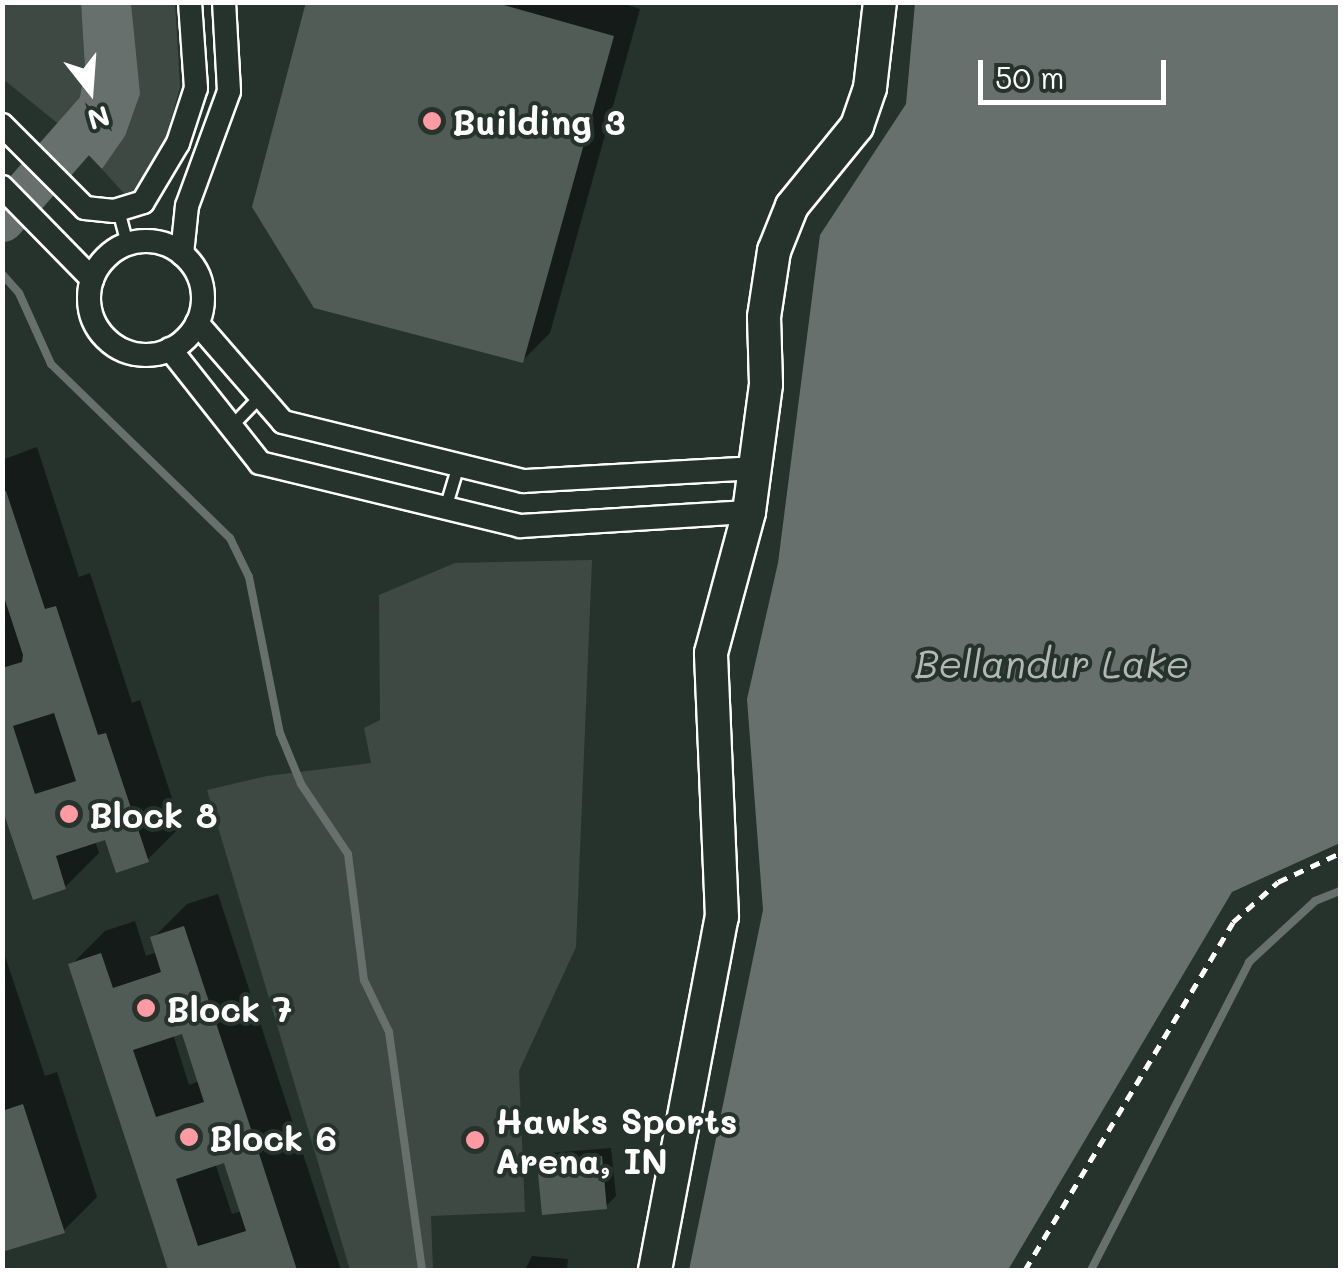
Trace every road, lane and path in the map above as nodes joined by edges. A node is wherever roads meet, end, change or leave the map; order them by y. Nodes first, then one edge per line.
1 (190, 2) edge
2 (224, 2) edge
3 (880, 2) edge
4 (2, 125) edge
5 (2, 188) edge
6 (118, 210) junction
7 (128, 244) junction
8 (182, 254) junction
9 (92, 278) junction
10 (197, 323) junction
11 (170, 349) junction
12 (260, 396) junction
13 (231, 426) junction
14 (458, 465) junction
15 (756, 468) junction
16 (445, 508) junction
17 (748, 512) junction
18 (1340, 853) edge
19 (655, 1270) edge
20 (1026, 1270) edge

1 - 6 street
2 - 8 street
3 - 15 street
4 - 6 street
5 - 9 street
6 - 7 lane
7 - 8 street
7 - 9 street
8 - 10 street
9 - 11 street
10 - 11 street
10 - 12 street
11 - 13 street
12 - 13 lane
12 - 14 street
13 - 16 street
14 - 15 street
14 - 16 lane
15 - 17 street
16 - 17 street
17 - 19 street
18 - 20 path

